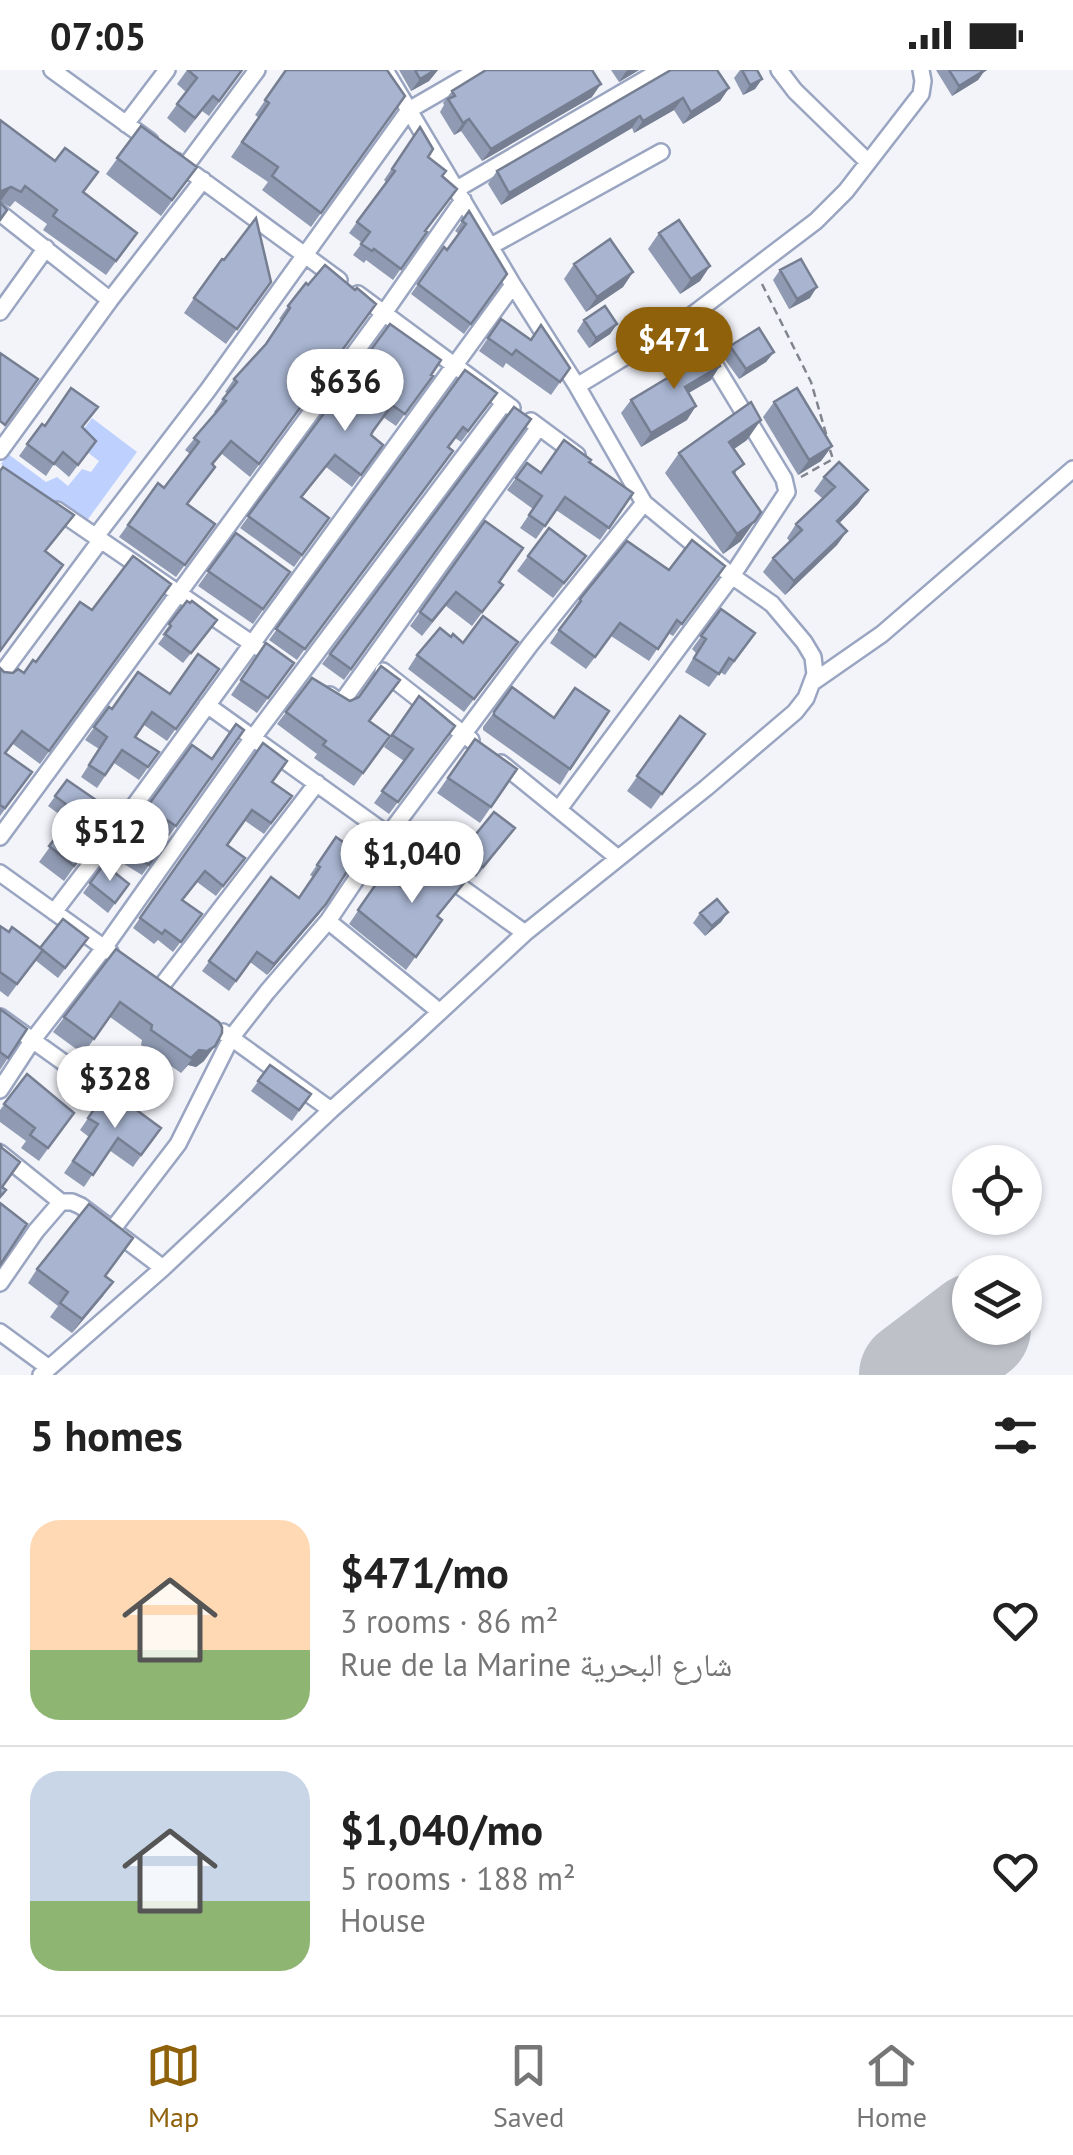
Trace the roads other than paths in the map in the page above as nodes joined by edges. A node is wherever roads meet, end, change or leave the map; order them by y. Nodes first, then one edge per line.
1 (52, 70) edge
2 (167, 70) edge
3 (257, 70) edge
4 (385, 70) edge
5 (478, 70) edge
6 (661, 70) edge
7 (779, 70) edge
8 (921, 70) edge
9 (408, 110) junction
10 (126, 124) junction
11 (156, 146) edge
12 (661, 152) dead end
13 (170, 156) edge
14 (867, 161) junction
15 (185, 167) junction
16 (202, 180) junction
17 (460, 194) junction
18 (0, 213) edge
19 (491, 246) junction
20 (46, 248) junction
21 (306, 256) junction
22 (514, 285) junction
23 (110, 300) junction
24 (0, 312) edge
25 (384, 313) junction
26 (687, 319) junction
27 (454, 364) junction
28 (577, 386) junction
29 (504, 403) junction
30 (540, 427) junction
31 (0, 450) edge
32 (584, 460) edge
33 (1073, 470) edge
34 (614, 482) edge
35 (46, 502) edge
36 (644, 504) junction
37 (97, 535) junction
38 (732, 576) junction
39 (180, 593) junction
40 (252, 644) junction
41 (268, 654) edge
42 (372, 663) junction
43 (284, 664) edge
44 (300, 674) junction
45 (0, 676) edge
46 (813, 682) junction
47 (207, 705) junction
48 (463, 734) junction
49 (252, 738) junction
50 (316, 783) junction
51 (559, 809) junction
52 (390, 834) junction
53 (0, 838) edge
54 (618, 858) junction
55 (0, 872) edge
56 (54, 912) junction
57 (328, 921) junction
58 (525, 933) junction
59 (111, 953) junction
60 (146, 978) edge
61 (160, 988) junction
62 (174, 998) edge
63 (440, 1012) junction
64 (0, 1017) edge
65 (203, 1018) edge
66 (231, 1038) junction
67 (32, 1041) junction
68 (0, 1090) edge
69 (130, 1110) edge
70 (331, 1110) junction
71 (0, 1152) edge
72 (61, 1202) junction
73 (112, 1230) junction
74 (163, 1268) junction
75 (0, 1284) edge
76 (0, 1332) edge
77 (45, 1372) edge

1 - 10 street
2 - 10 street
3 - 15 street
4 - 9 street
5 - 9 street
6 - 17 street
7 - 14 street
8 - 14 street
9 - 17 street
9 - 21 street
10 - 11 street
12 - 19 street
13 - 15 street
14 - 26 street
15 - 16 street
16 - 21 street
16 - 23 street
17 - 19 street
17 - 25 street
18 - 20 street
19 - 22 street
20 - 23 street
20 - 24 street
21 - 25 street
21 - 37 street
22 - 27 street
22 - 28 street
23 - 31 street
25 - 27 street
25 - 39 street
26 - 28 street
26 - 38 street
27 - 29 street
27 - 40 street
28 - 36 street
29 - 30 street
29 - 44 street
30 - 32 street
30 - 42 street
33 - 46 street
34 - 36 street
35 - 37 street
36 - 38 street
36 - 48 street
37 - 39 street
37 - 45 street
38 - 46 street
38 - 51 street
39 - 40 street
39 - 53 street
40 - 41 street
40 - 47 street
42 - 44 street
42 - 48 street
43 - 44 street
44 - 49 street
46 - 54 street
47 - 49 street
47 - 56 street
48 - 51 street
48 - 52 street
49 - 50 street
49 - 59 street
50 - 52 street
50 - 61 street
51 - 54 street
52 - 57 street
52 - 58 street
54 - 58 street
55 - 56 street
56 - 59 street
57 - 63 street
57 - 66 street
58 - 63 street
59 - 67 street
60 - 61 street
61 - 62 street
63 - 70 street
64 - 67 street
65 - 66 street
66 - 70 street
66 - 73 street
67 - 68 street
67 - 69 street
70 - 74 street
71 - 72 street
72 - 73 street
72 - 75 street
73 - 74 street
74 - 77 street
76 - 77 street

